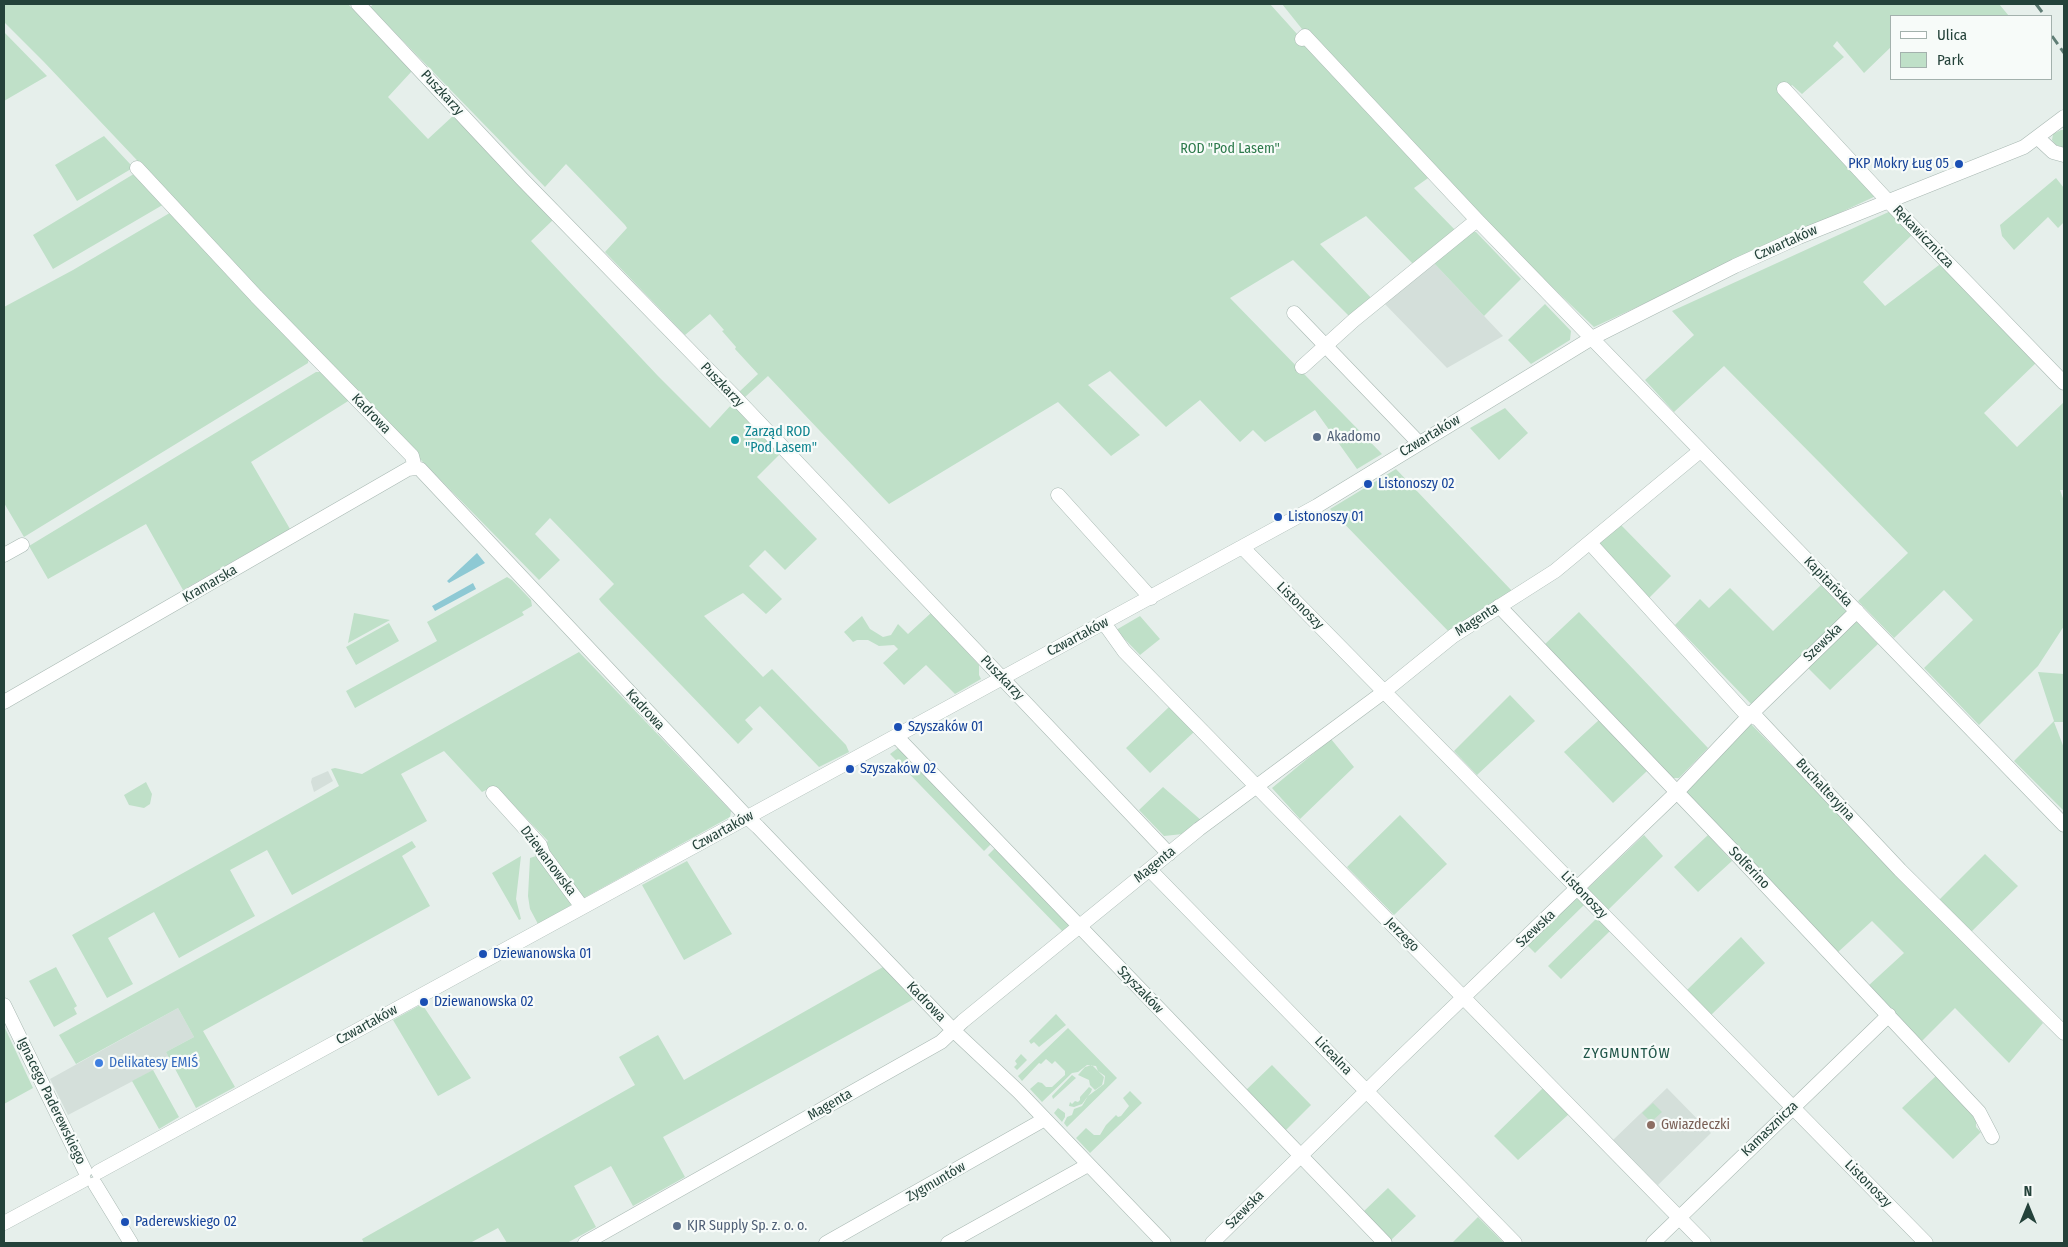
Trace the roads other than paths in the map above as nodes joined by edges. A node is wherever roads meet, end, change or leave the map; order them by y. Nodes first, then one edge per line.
1 (358, 4) edge
2 (1302, 39) dead end
3 (1784, 89) dead end
4 (2064, 117) edge
5 (2038, 138) junction
6 (2064, 155) edge
7 (137, 168) dead end
8 (1888, 200) junction
9 (1477, 220) junction
10 (1294, 313) dead end
11 (1592, 338) junction
12 (1325, 345) junction
13 (1302, 367) dead end
14 (2064, 383) edge
15 (1419, 443) junction
16 (1700, 451) junction
17 (415, 468) junction
18 (1058, 495) dead end
19 (1590, 543) junction
20 (22, 545) dead end
21 (1242, 547) junction
22 (4, 555) edge
23 (1151, 598) junction
24 (1499, 606) junction
25 (1856, 611) junction
26 (1104, 623) junction
27 (1003, 678) junction
28 (1385, 691) junction
29 (4, 702) edge
30 (1750, 715) junction
31 (896, 736) junction
32 (1257, 787) junction
33 (493, 793) dead end
34 (1676, 793) junction
35 (747, 818) junction
36 (2064, 825) edge
37 (1169, 854) junction
38 (1150, 870) junction
39 (1577, 889) junction
40 (582, 907) junction
41 (1080, 927) junction
42 (1463, 998) junction
43 (4, 1005) edge
44 (1889, 1015) junction
45 (954, 1031) junction
46 (2064, 1033) edge
47 (1366, 1091) junction
48 (1792, 1107) junction
49 (1045, 1119) junction
50 (1992, 1137) dead end
51 (1300, 1156) junction
52 (1088, 1165) junction
53 (91, 1177) junction
54 (1679, 1217) junction
55 (4, 1223) edge
56 (131, 1243) edge
57 (586, 1243) edge
58 (826, 1243) edge
59 (948, 1243) edge
60 (1164, 1243) edge
61 (1212, 1243) edge
62 (1385, 1243) edge
63 (1515, 1243) edge
64 (1653, 1243) edge
65 (1704, 1243) edge
66 (1926, 1243) edge

1 - 27 street, Puszkarzy
2 - 9 street, Kapitańska
3 - 8 street, Rękawicznicza
4 - 5 street, Czwartaków
5 - 6 street
5 - 8 street, Czwartaków
7 - 17 street, Kadrowa
8 - 11 street, Czwartaków
8 - 14 street, Rękawicznicza
9 - 11 street, Kapitańska
9 - 12 street
10 - 12 street
11 - 15 street, Czwartaków
11 - 16 street, Kapitańska
12 - 13 street
12 - 15 street
15 - 21 street, Czwartaków
16 - 19 street, Magenta
16 - 25 street, Kapitańska
17 - 29 street, Kramarska
17 - 35 street, Kadrowa
18 - 23 street
19 - 24 street, Magenta
19 - 30 street, Buchalteryjna
20 - 22 street
21 - 23 street, Czwartaków
21 - 28 street, Listonoszy
23 - 26 street, Czwartaków
24 - 28 street, Magenta
24 - 34 street, Solferino
25 - 30 street, Szewska
25 - 36 street, Kapitańska
26 - 27 street, Czwartaków
26 - 32 street, Jerzego
27 - 31 street, Czwartaków
27 - 37 street, Puszkarzy
28 - 32 street, Magenta
28 - 39 street, Listonoszy
30 - 34 street, Szewska
30 - 46 street, Buchalteryjna
31 - 35 street, Czwartaków
31 - 41 street, Szyszaków
32 - 37 street, Magenta
32 - 42 street, Jerzego
33 - 40 street, Dziewanowska
34 - 39 street, Szewska
34 - 44 street, Solferino
35 - 40 street, Czwartaków
35 - 45 street, Kadrowa
37 - 38 street, Magenta
38 - 41 street, Magenta
38 - 47 street, Licealna
39 - 42 street, Szewska
39 - 48 street, Listonoszy
40 - 53 street, Czwartaków
41 - 45 street, Magenta
41 - 51 street, Szyszaków
42 - 47 street, Szewska
42 - 54 street, Jerzego
43 - 53 street, Ignacego Paderewskiego
44 - 48 street, Kamasznicza
44 - 50 street, Solferino
45 - 49 street, Kadrowa
45 - 57 street, Magenta
47 - 51 street, Szewska
47 - 63 street, Licealna
48 - 54 street, Kamasznicza
48 - 66 street, Listonoszy
49 - 52 street, Kadrowa
49 - 58 street, Zygmuntów
51 - 61 street, Szewska
51 - 62 street, Szyszaków
52 - 59 street
52 - 60 street, Kadrowa
53 - 55 street, Czwartaków
53 - 56 street, Ignacego Paderewskiego
54 - 64 street, Kamasznicza
54 - 65 street, Jerzego

